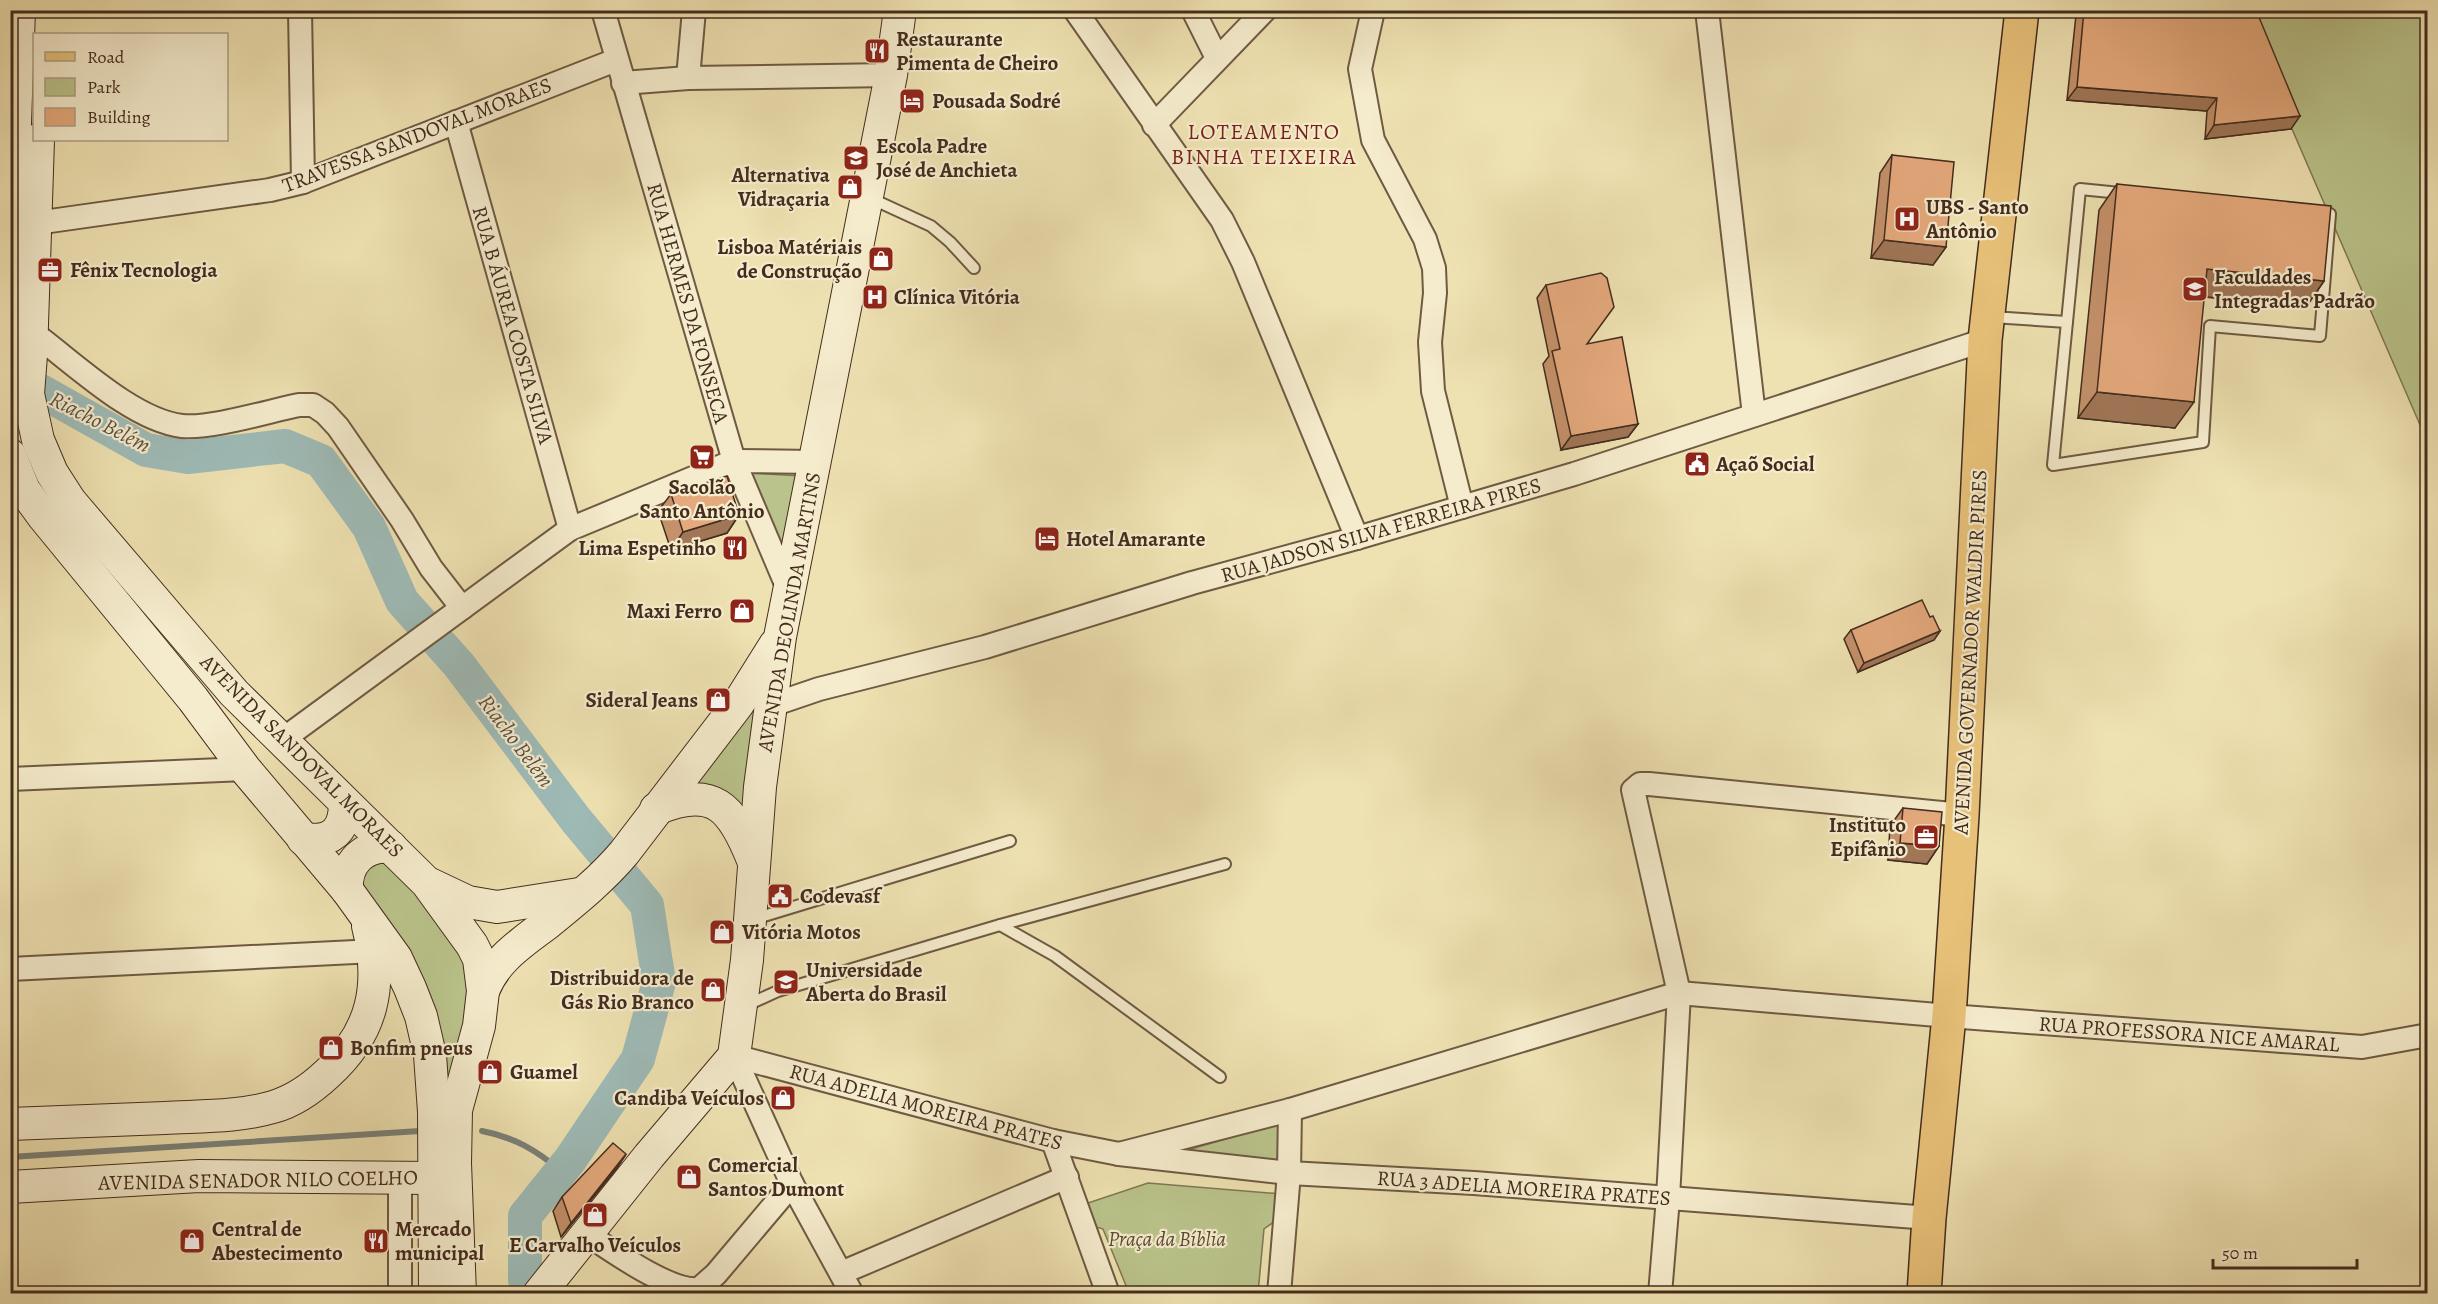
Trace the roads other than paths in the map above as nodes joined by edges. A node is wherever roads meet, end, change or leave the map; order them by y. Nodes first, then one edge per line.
1 (19, 10) edge
2 (40, 10) edge
3 (300, 10) edge
4 (603, 10) edge
5 (694, 10) edge
6 (900, 10) edge
7 (1076, 10) edge
8 (1193, 10) edge
9 (1265, 10) edge
10 (1370, 10) edge
11 (1707, 10) edge
12 (2022, 10) edge
13 (40, 33) edge
14 (1217, 58) junction
15 (616, 60) junction
16 (891, 75) junction
17 (688, 78) junction
18 (623, 83) junction
19 (456, 122) junction
20 (1154, 125) junction
21 (38, 141) edge
22 (303, 182) junction
23 (867, 197) junction
24 (36, 223) junction
25 (10, 263) edge
26 (974, 268) dead end
27 (2067, 322) junction
28 (1986, 328) junction
29 (32, 332) junction
30 (1754, 415) junction
31 (10, 455) edge
32 (734, 461) junction
33 (815, 462) junction
34 (1462, 507) junction
35 (570, 529) junction
36 (1357, 538) junction
37 (789, 591) junction
38 (454, 615) junction
39 (780, 637) junction
40 (772, 705) junction
41 (282, 740) junction
42 (245, 769) junction
43 (10, 779) edge
44 (345, 803) junction
45 (656, 809) junction
46 (1962, 815) junction
47 (303, 839) junction
48 (1010, 842) dead end
49 (391, 847) junction
50 (755, 863) junction
51 (1226, 864) dead end
52 (604, 874) junction
53 (428, 883) junction
54 (347, 890) junction
55 (366, 917) junction
56 (751, 920) junction
57 (1000, 925) junction
58 (375, 951) junction
59 (10, 969) edge
60 (483, 991) junction
61 (1679, 993) junction
62 (742, 1007) junction
63 (1949, 1016) junction
64 (2427, 1035) edge
65 (734, 1056) junction
66 (1220, 1077) dead end
67 (1290, 1110) junction
68 (445, 1111) junction
69 (10, 1125) edge
70 (1053, 1141) junction
71 (1093, 1150) junction
72 (1119, 1154) junction
73 (1289, 1173) junction
74 (439, 1175) junction
75 (400, 1177) junction
76 (1069, 1181) junction
77 (792, 1184) junction
78 (10, 1187) edge
79 (1668, 1198) junction
80 (401, 1214) junction
81 (1929, 1218) junction
82 (587, 1234) junction
83 (841, 1273) junction
84 (400, 1293) edge
85 (435, 1293) edge
86 (460, 1293) edge
87 (539, 1293) edge
88 (852, 1293) edge
89 (1108, 1293) edge
90 (1279, 1293) edge
91 (1660, 1293) edge
92 (1924, 1293) edge

1 - 25 main road
2 - 13 main road
3 - 22 street
4 - 15 street, RUA HERMES DA FONSECA
5 - 17 street
6 - 16 main road, AVENIDA DEOLINDA MARTINS
7 - 20 street
8 - 14 street
9 - 14 street
10 - 34 street
11 - 30 street
12 - 28 main road, AVENIDA GOVERNADOR WALDIR PIRES
14 - 20 street
15 - 18 street, RUA HERMES DA FONSECA
15 - 19 street, TRAVESSA SANDOVAL MORAES
16 - 17 street
16 - 23 main road, AVENIDA DEOLINDA MARTINS
17 - 18 street
18 - 32 street, RUA HERMES DA FONSECA
19 - 22 street, TRAVESSA SANDOVAL MORAES
19 - 35 street, RUA B ÁUREA COSTA SILVA
20 - 36 street
21 - 24 main road, AVENIDA SANDOVAL MORAES
22 - 24 street, TRAVESSA SANDOVAL MORAES
23 - 26 lane
23 - 33 main road, AVENIDA DEOLINDA MARTINS
24 - 29 main road, AVENIDA SANDOVAL MORAES
27 - 27 lane
27 - 28 lane
28 - 30 street, RUA JADSON SILVA FERREIRA PIRES
28 - 46 main road, AVENIDA GOVERNADOR WALDIR PIRES
29 - 38 street
29 - 41 main road, AVENIDA SANDOVAL MORAES
30 - 34 street, RUA JADSON SILVA FERREIRA PIRES
31 - 42 main road, AVENIDA SANDOVAL MORAES
32 - 33 street
32 - 35 street
32 - 37 street, RUA HERMES DA FONSECA
33 - 37 main road, AVENIDA DEOLINDA MARTINS
34 - 36 street, RUA JADSON SILVA FERREIRA PIRES
35 - 38 street
36 - 40 street, RUA JADSON SILVA FERREIRA PIRES
37 - 39 main road, AVENIDA DEOLINDA MARTINS
38 - 41 street
39 - 40 main road, AVENIDA DEOLINDA MARTINS
39 - 45 main road
40 - 50 main road, AVENIDA DEOLINDA MARTINS
41 - 44 main road, AVENIDA SANDOVAL MORAES
42 - 43 street
42 - 47 main road, AVENIDA SANDOVAL MORAES
44 - 47 main road
44 - 49 main road, AVENIDA SANDOVAL MORAES
45 - 50 main road
45 - 52 main road
46 - 61 street
46 - 63 main road, AVENIDA GOVERNADOR WALDIR PIRES
47 - 54 main road, AVENIDA SANDOVAL MORAES
48 - 56 lane
49 - 53 main road, AVENIDA SANDOVAL MORAES
49 - 54 main road
50 - 56 main road, AVENIDA DEOLINDA MARTINS
51 - 57 lane
52 - 53 main road
52 - 60 main road
53 - 60 main road, AVENIDA SANDOVAL MORAES
54 - 55 main road, AVENIDA SANDOVAL MORAES
55 - 58 main road
55 - 68 main road, AVENIDA SANDOVAL MORAES
56 - 62 main road, AVENIDA DEOLINDA MARTINS
57 - 62 lane
57 - 66 lane
58 - 59 street
58 - 69 main road
60 - 68 main road, AVENIDA SANDOVAL MORAES
61 - 63 street, RUA PROFESSORA NICE AMARAL
61 - 67 street
61 - 79 street
62 - 65 main road, AVENIDA DEOLINDA MARTINS
63 - 64 street, RUA PROFESSORA NICE AMARAL
63 - 81 main road, AVENIDA GOVERNADOR WALDIR PIRES
65 - 70 street, RUA ADELIA MOREIRA PRATES
65 - 77 street
65 - 82 main road
67 - 72 street
67 - 73 street
68 - 74 main road, AVENIDA SANDOVAL MORAES
70 - 71 street, RUA ADELIA MOREIRA PRATES
70 - 76 street
71 - 72 street, RUA ADELIA MOREIRA PRATES
71 - 76 street
72 - 73 street, RUA 3 ADELIA MOREIRA PRATES
73 - 79 street, RUA 3 ADELIA MOREIRA PRATES
73 - 90 street
74 - 75 main road, AVENIDA SENADOR NILO COELHO
74 - 80 street
74 - 85 main road, AVENIDA SANDOVAL MORAES
74 - 86 main road, AVENIDA SANDOVAL MORAES
75 - 78 main road, AVENIDA SENADOR NILO COELHO
75 - 80 street
76 - 83 street
76 - 89 street
77 - 82 street
77 - 83 street
79 - 81 street, RUA 3 ADELIA MOREIRA PRATES
79 - 91 street
80 - 84 street
81 - 92 main road, AVENIDA GOVERNADOR WALDIR PIRES
82 - 87 main road
83 - 88 street

